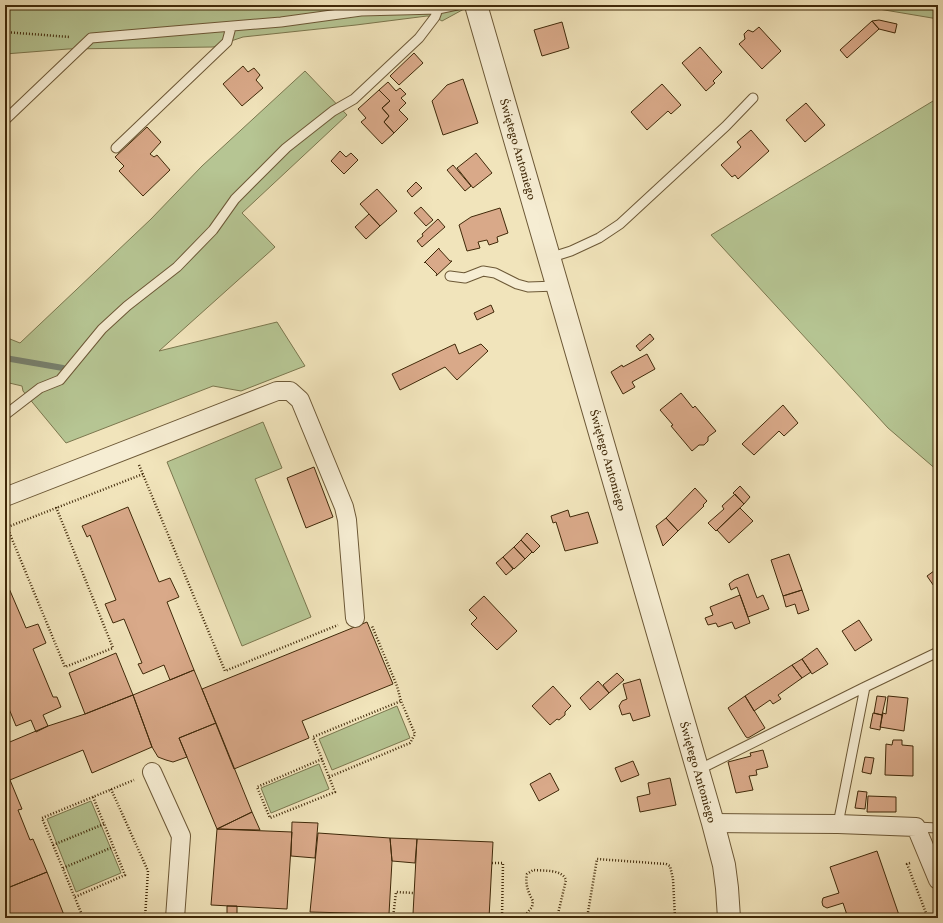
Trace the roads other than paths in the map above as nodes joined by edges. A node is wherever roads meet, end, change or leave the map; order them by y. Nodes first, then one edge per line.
1 (457, 5) edge
2 (476, 5) edge
3 (438, 10) junction
4 (231, 27) junction
5 (753, 98) dead end
6 (5, 120) edge
7 (116, 148) dead end
8 (549, 258) junction
9 (450, 276) dead end
10 (557, 286) junction
11 (5, 416) edge
12 (5, 497) edge
13 (354, 618) road end
14 (938, 652) edge
15 (865, 687) junction
16 (698, 770) junction
17 (152, 772) road end
18 (713, 823) junction
19 (838, 824) junction
20 (916, 827) junction
21 (938, 828) edge
22 (938, 880) edge
23 (182, 917) edge
24 (729, 918) edge

1 - 3 lane
2 - 8 street, Świętego Antoniego
3 - 4 lane
3 - 11 lane
4 - 6 lane
4 - 7 lane
5 - 8 lane
8 - 10 street, Świętego Antoniego
9 - 10 lane
10 - 16 street, Świętego Antoniego
12 - 13 street
14 - 15 lane
15 - 16 lane
15 - 19 lane
16 - 18 street, Świętego Antoniego
17 - 23 street
18 - 19 street
18 - 24 street, Świętego Antoniego
19 - 20 street
20 - 21 lane
20 - 22 street

